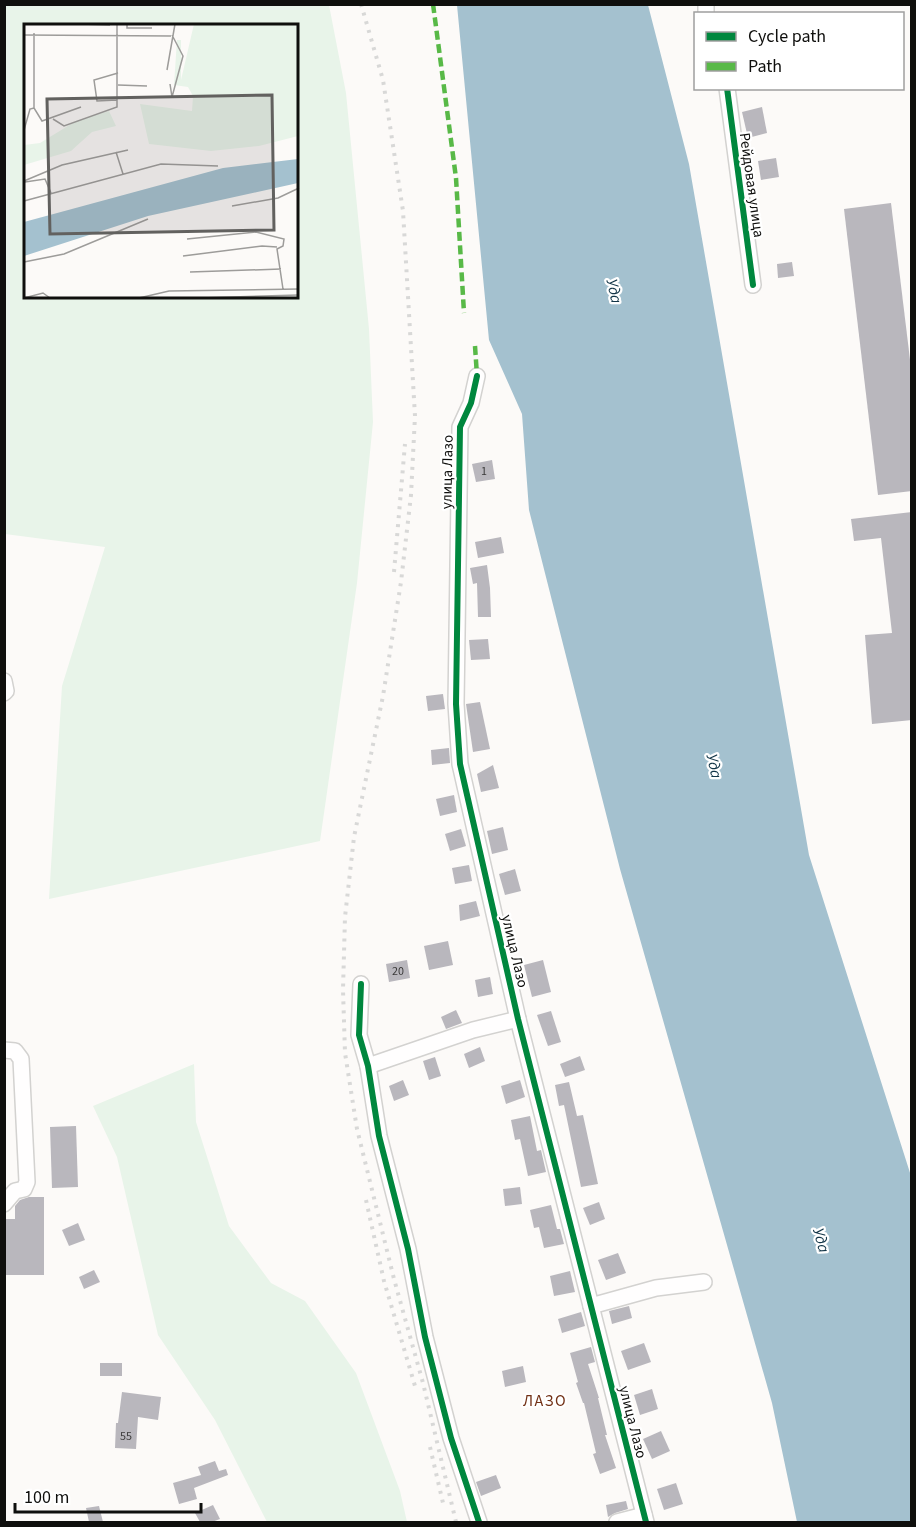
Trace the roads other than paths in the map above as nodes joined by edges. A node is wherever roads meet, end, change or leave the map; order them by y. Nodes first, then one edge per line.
1 (727, 90) edge
2 (753, 285) dead end
3 (477, 375) dead end
4 (4, 681) edge
5 (4, 693) edge
6 (361, 984) dead end
7 (518, 1019) junction
8 (10, 1050) edge
9 (368, 1066) junction
10 (4, 1204) edge
11 (704, 1282) dead end
12 (591, 1306) junction
13 (645, 1519) edge
14 (479, 1522) edge
15 (617, 1522) edge

1 - 2 street, Рейдовая улица
3 - 7 street, улица Лазо
4 - 5 street
6 - 9 street
7 - 9 street
7 - 12 street, улица Лазо
8 - 10 street
9 - 14 street
11 - 12 street
12 - 13 street, улица Лазо
13 - 15 street

